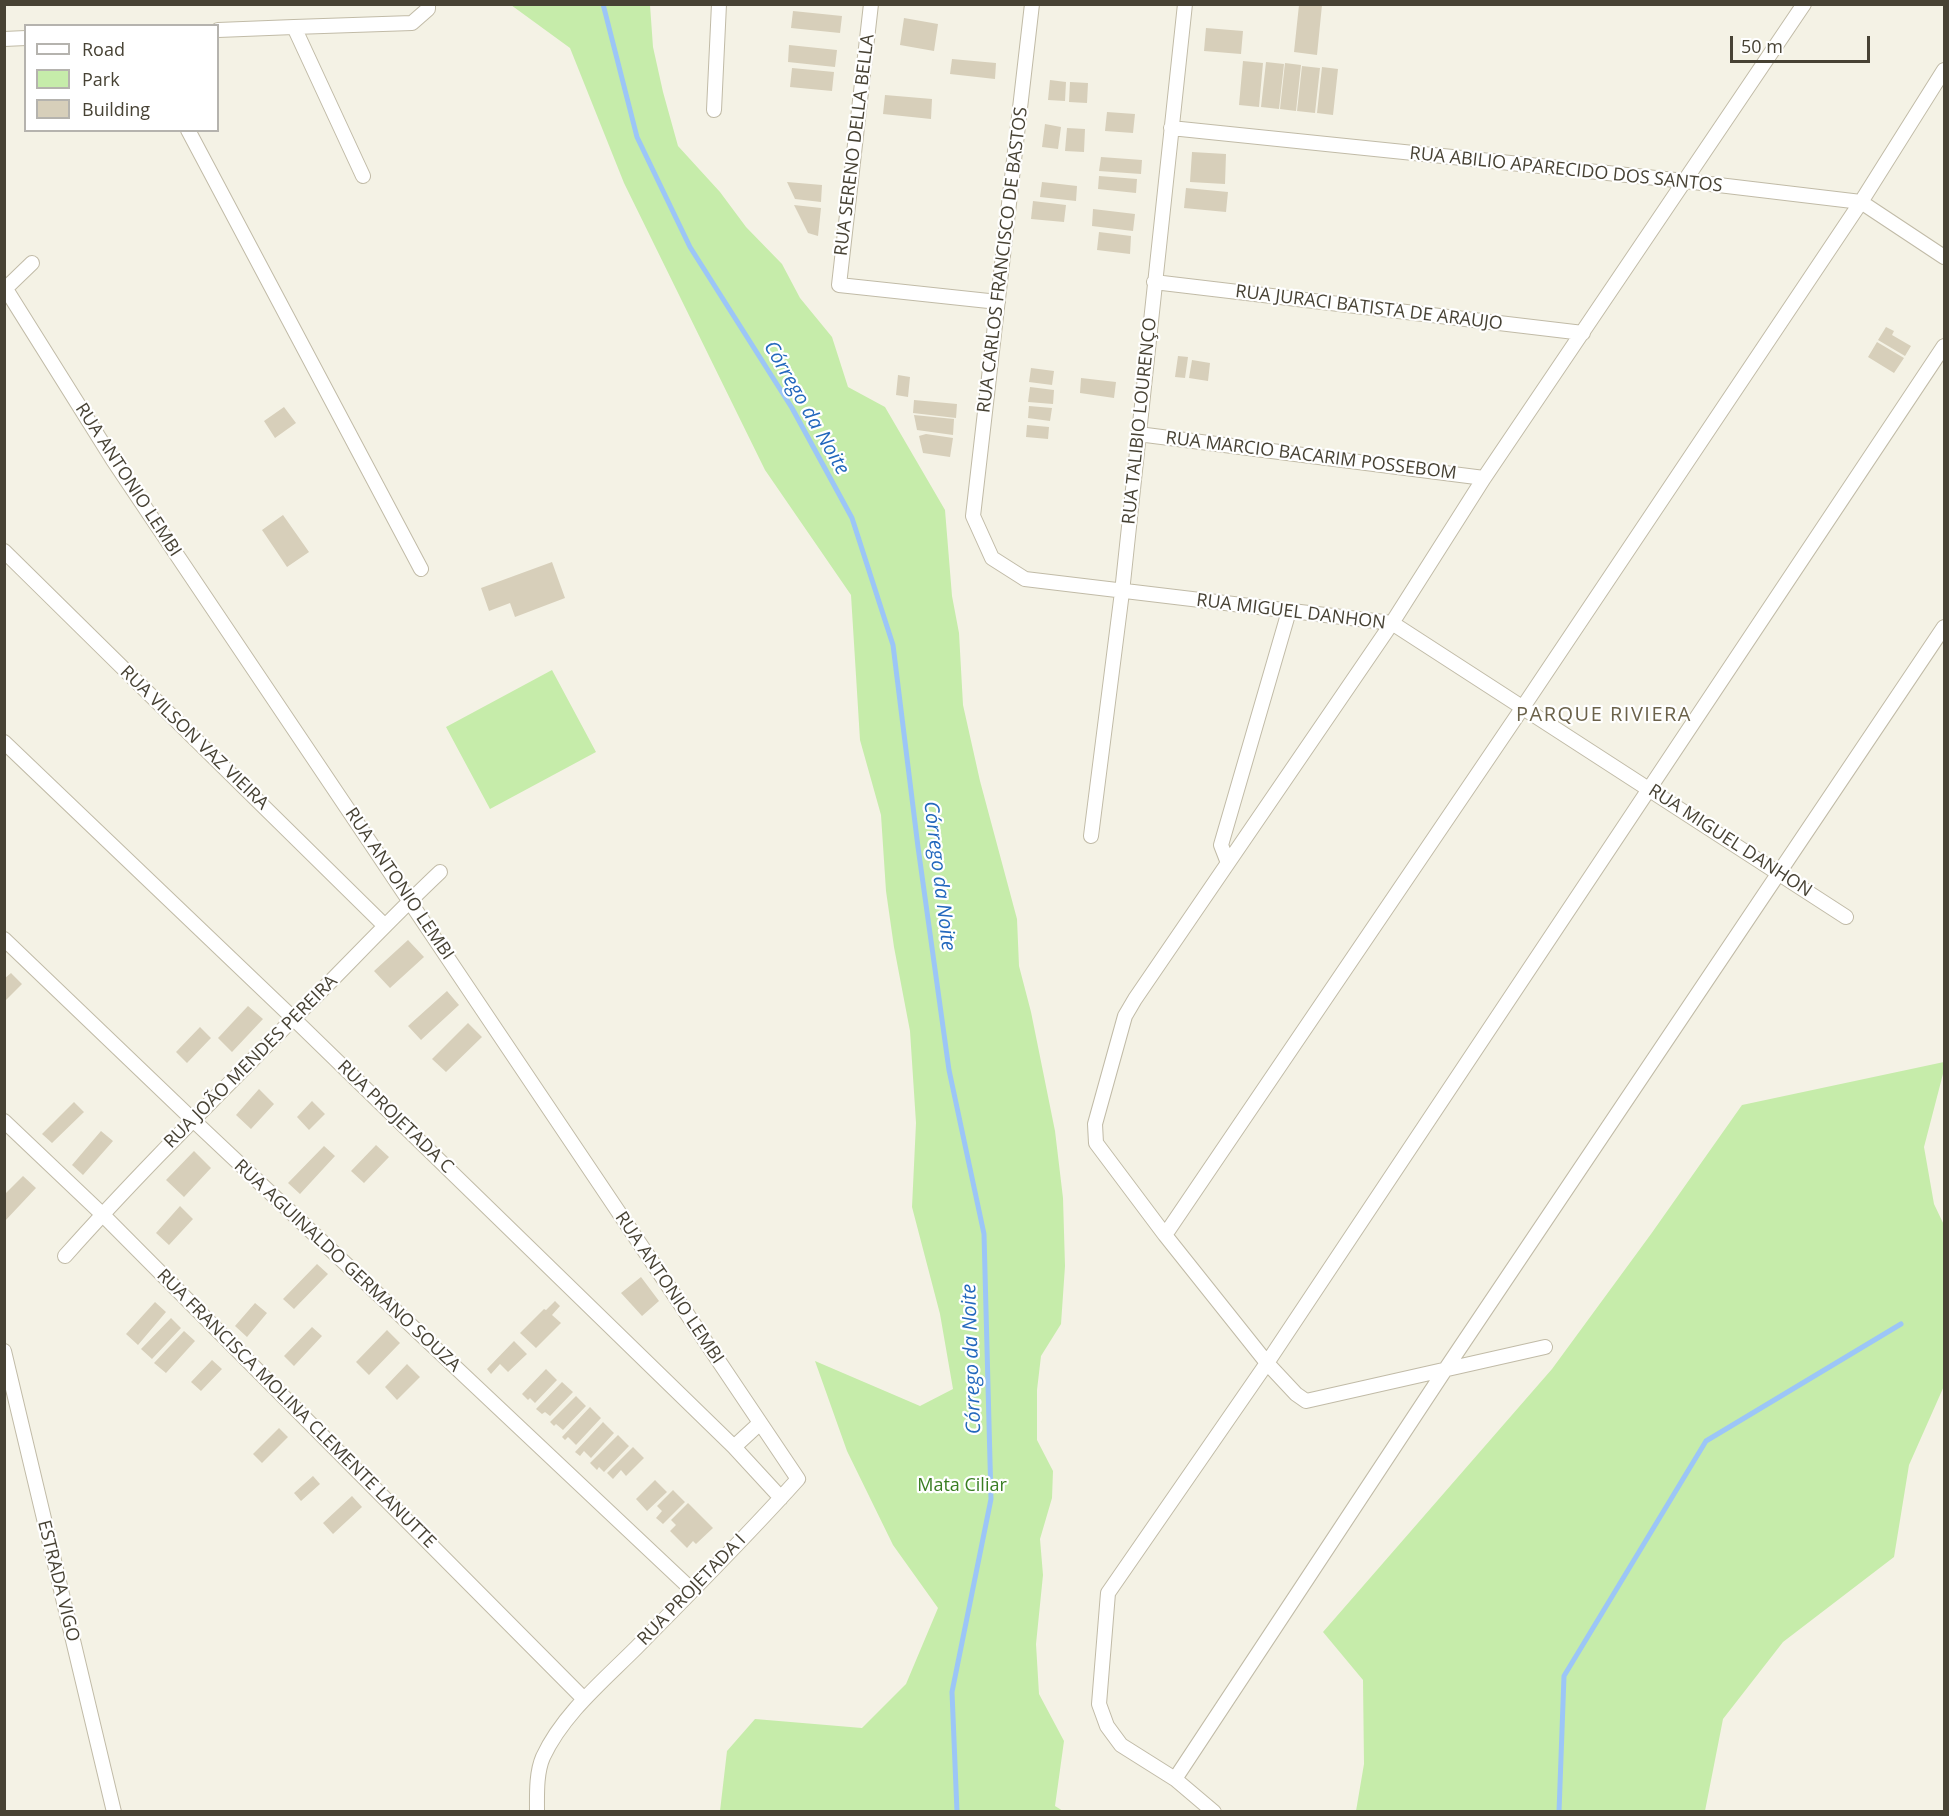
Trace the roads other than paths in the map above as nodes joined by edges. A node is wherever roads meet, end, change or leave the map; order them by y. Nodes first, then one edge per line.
1 (428, 4) edge
2 (719, 4) edge
3 (871, 4) edge
4 (1032, 4) edge
5 (1185, 4) edge
6 (1804, 4) edge
7 (294, 27) junction
8 (219, 30) edge
9 (24, 38) edge
10 (4, 39) edge
11 (1944, 70) edge
12 (714, 110) dead end
13 (1171, 128) junction
14 (189, 132) edge
15 (363, 176) dead end
16 (1685, 181) junction
17 (1861, 202) junction
18 (1944, 257) edge
19 (32, 264) dead end
20 (1155, 282) junction
21 (5, 288) edge
22 (998, 302) junction
23 (1583, 333) junction
24 (1944, 346) edge
25 (1138, 434) junction
26 (1484, 478) junction
27 (973, 516) joint
28 (4, 551) edge
29 (421, 569) dead end
30 (1122, 592) junction
31 (1289, 611) junction
32 (1392, 623) junction
33 (1944, 627) edge
34 (1523, 707) junction
35 (4, 742) edge
36 (1650, 789) junction
37 (1091, 836) dead end
38 (1228, 863) junction
39 (440, 872) dead end
40 (1779, 873) junction
41 (410, 900) junction
42 (1846, 917) dead end
43 (384, 925) junction
44 (4, 939) edge
45 (294, 1018) junction
46 (193, 1120) junction
47 (4, 1121) edge
48 (102, 1214) junction
49 (1165, 1235) junction
50 (65, 1256) dead end
51 (1545, 1347) dead end
52 (4, 1351) edge
53 (1267, 1363) junction
54 (1445, 1370) junction
55 (760, 1423) junction
56 (734, 1447) junction
57 (798, 1479) joint
58 (781, 1498) junction
59 (692, 1590) junction
60 (584, 1699) junction
61 (1175, 1779) junction
62 (114, 1812) edge
63 (537, 1812) edge
64 (1214, 1812) edge

1 - 7 street
2 - 12 street
3 - 22 street, RUA SERENO DELLA BELLA
4 - 22 street, RUA CARLOS FRANCISCO DE BASTOS
5 - 13 street, RUA TALIBIO LOURENÇO
6 - 16 street
7 - 8 street
7 - 15 street
9 - 10 street
11 - 17 street
13 - 16 street, RUA ABILIO APARECIDO DOS SANTOS
13 - 20 street, RUA TALIBIO LOURENÇO
14 - 29 street
16 - 17 street, RUA ABILIO APARECIDO DOS SANTOS
16 - 23 street
17 - 18 street, RUA ABILIO APARECIDO DOS SANTOS
17 - 34 street
19 - 21 street
20 - 23 street, RUA JURACI BATISTA DE ARAUJO
20 - 25 street, RUA TALIBIO LOURENÇO
21 - 41 street, RUA ANTONIO LEMBI
22 - 27 street, RUA CARLOS FRANCISCO DE BASTOS
23 - 26 street
24 - 36 street
25 - 26 street, RUA MARCIO BACARIM POSSEBOM
25 - 30 street, RUA TALIBIO LOURENÇO
26 - 32 street
27 - 30 street, RUA MIGUEL DANHON
28 - 43 street, RUA VILSON VAZ VIEIRA
30 - 31 street, RUA MIGUEL DANHON
30 - 37 street, RUA TALIBIO LOURENÇO
31 - 32 street, RUA MIGUEL DANHON
31 - 38 street
32 - 34 street, RUA MIGUEL DANHON
32 - 38 street
33 - 40 street
34 - 36 street, RUA MIGUEL DANHON
34 - 49 street
35 - 45 street, RUA PROJETADA C
36 - 40 street, RUA MIGUEL DANHON
36 - 53 street
38 - 49 street
39 - 41 street, RUA JOÃO MENDES PEREIRA
40 - 42 street, RUA MIGUEL DANHON
40 - 54 street
41 - 43 street, RUA JOÃO MENDES PEREIRA
41 - 55 street, RUA ANTONIO LEMBI
43 - 45 street, RUA JOÃO MENDES PEREIRA
44 - 46 street, RUA AGUINALDO GERMANO SOUZA
45 - 46 street, RUA JOÃO MENDES PEREIRA
45 - 56 street, RUA PROJETADA C
46 - 48 street, RUA JOÃO MENDES PEREIRA
46 - 59 street, RUA AGUINALDO GERMANO SOUZA
47 - 48 street, RUA FRANCISCA MOLINA CLEMENTE LANUTTE
48 - 50 street, RUA JOÃO MENDES PEREIRA
48 - 60 street, RUA FRANCISCA MOLINA CLEMENTE LANUTTE
49 - 53 street
51 - 54 street
52 - 62 street, ESTRADA VIGO
53 - 54 street
53 - 61 street
54 - 61 street
55 - 56 street
55 - 57 street, RUA ANTONIO LEMBI
56 - 58 street, RUA PROJETADA C
57 - 58 street, RUA PROJETADA I
58 - 59 street, RUA PROJETADA I
59 - 60 street, RUA PROJETADA I
60 - 63 street, RUA PROJETADA I
61 - 64 street

